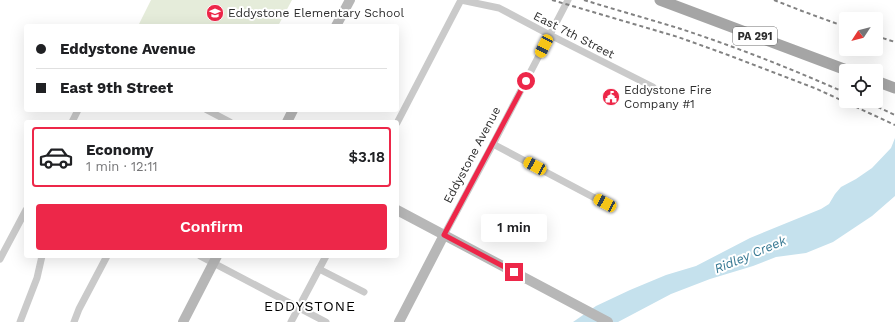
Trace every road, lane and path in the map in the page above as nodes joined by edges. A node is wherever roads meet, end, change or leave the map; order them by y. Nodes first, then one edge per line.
1 (350, 0) edge
2 (461, 0) edge
3 (568, 0) edge
4 (660, 0) edge
5 (337, 24) edge
6 (550, 35) junction
7 (839, 67) edge
8 (883, 84) edge
9 (653, 87) dead end
10 (895, 88) edge
11 (211, 112) edge
12 (226, 120) edge
13 (399, 120) edge
14 (493, 144) junction
15 (608, 205) dead end
16 (399, 211) edge
17 (24, 214) edge
18 (444, 235) junction
19 (42, 258) edge
20 (106, 258) edge
21 (325, 258) edge
22 (0, 259) edge
23 (216, 260) edge
24 (319, 269) junction
25 (364, 292) dead end
26 (298, 308) junction
27 (20, 322) edge
28 (74, 322) edge
29 (183, 322) edge
30 (291, 322) edge
31 (326, 322) edge
32 (399, 322) edge
33 (608, 322) edge

1 - 5 street
2 - 6 street, East 7th Street
2 - 13 street
3 - 6 street, Eddystone Avenue
4 - 7 main road, PA 291
6 - 9 street, East 7th Street
6 - 14 street, Eddystone Avenue
8 - 10 main road
11 - 12 street
14 - 15 street
14 - 18 street, Eddystone Avenue
16 - 18 street
17 - 22 street
18 - 32 street, Eddystone Avenue
18 - 33 street
19 - 27 street
20 - 28 street
21 - 24 street
23 - 26 street
23 - 29 street
24 - 25 street
24 - 26 street
26 - 30 street
26 - 31 street

